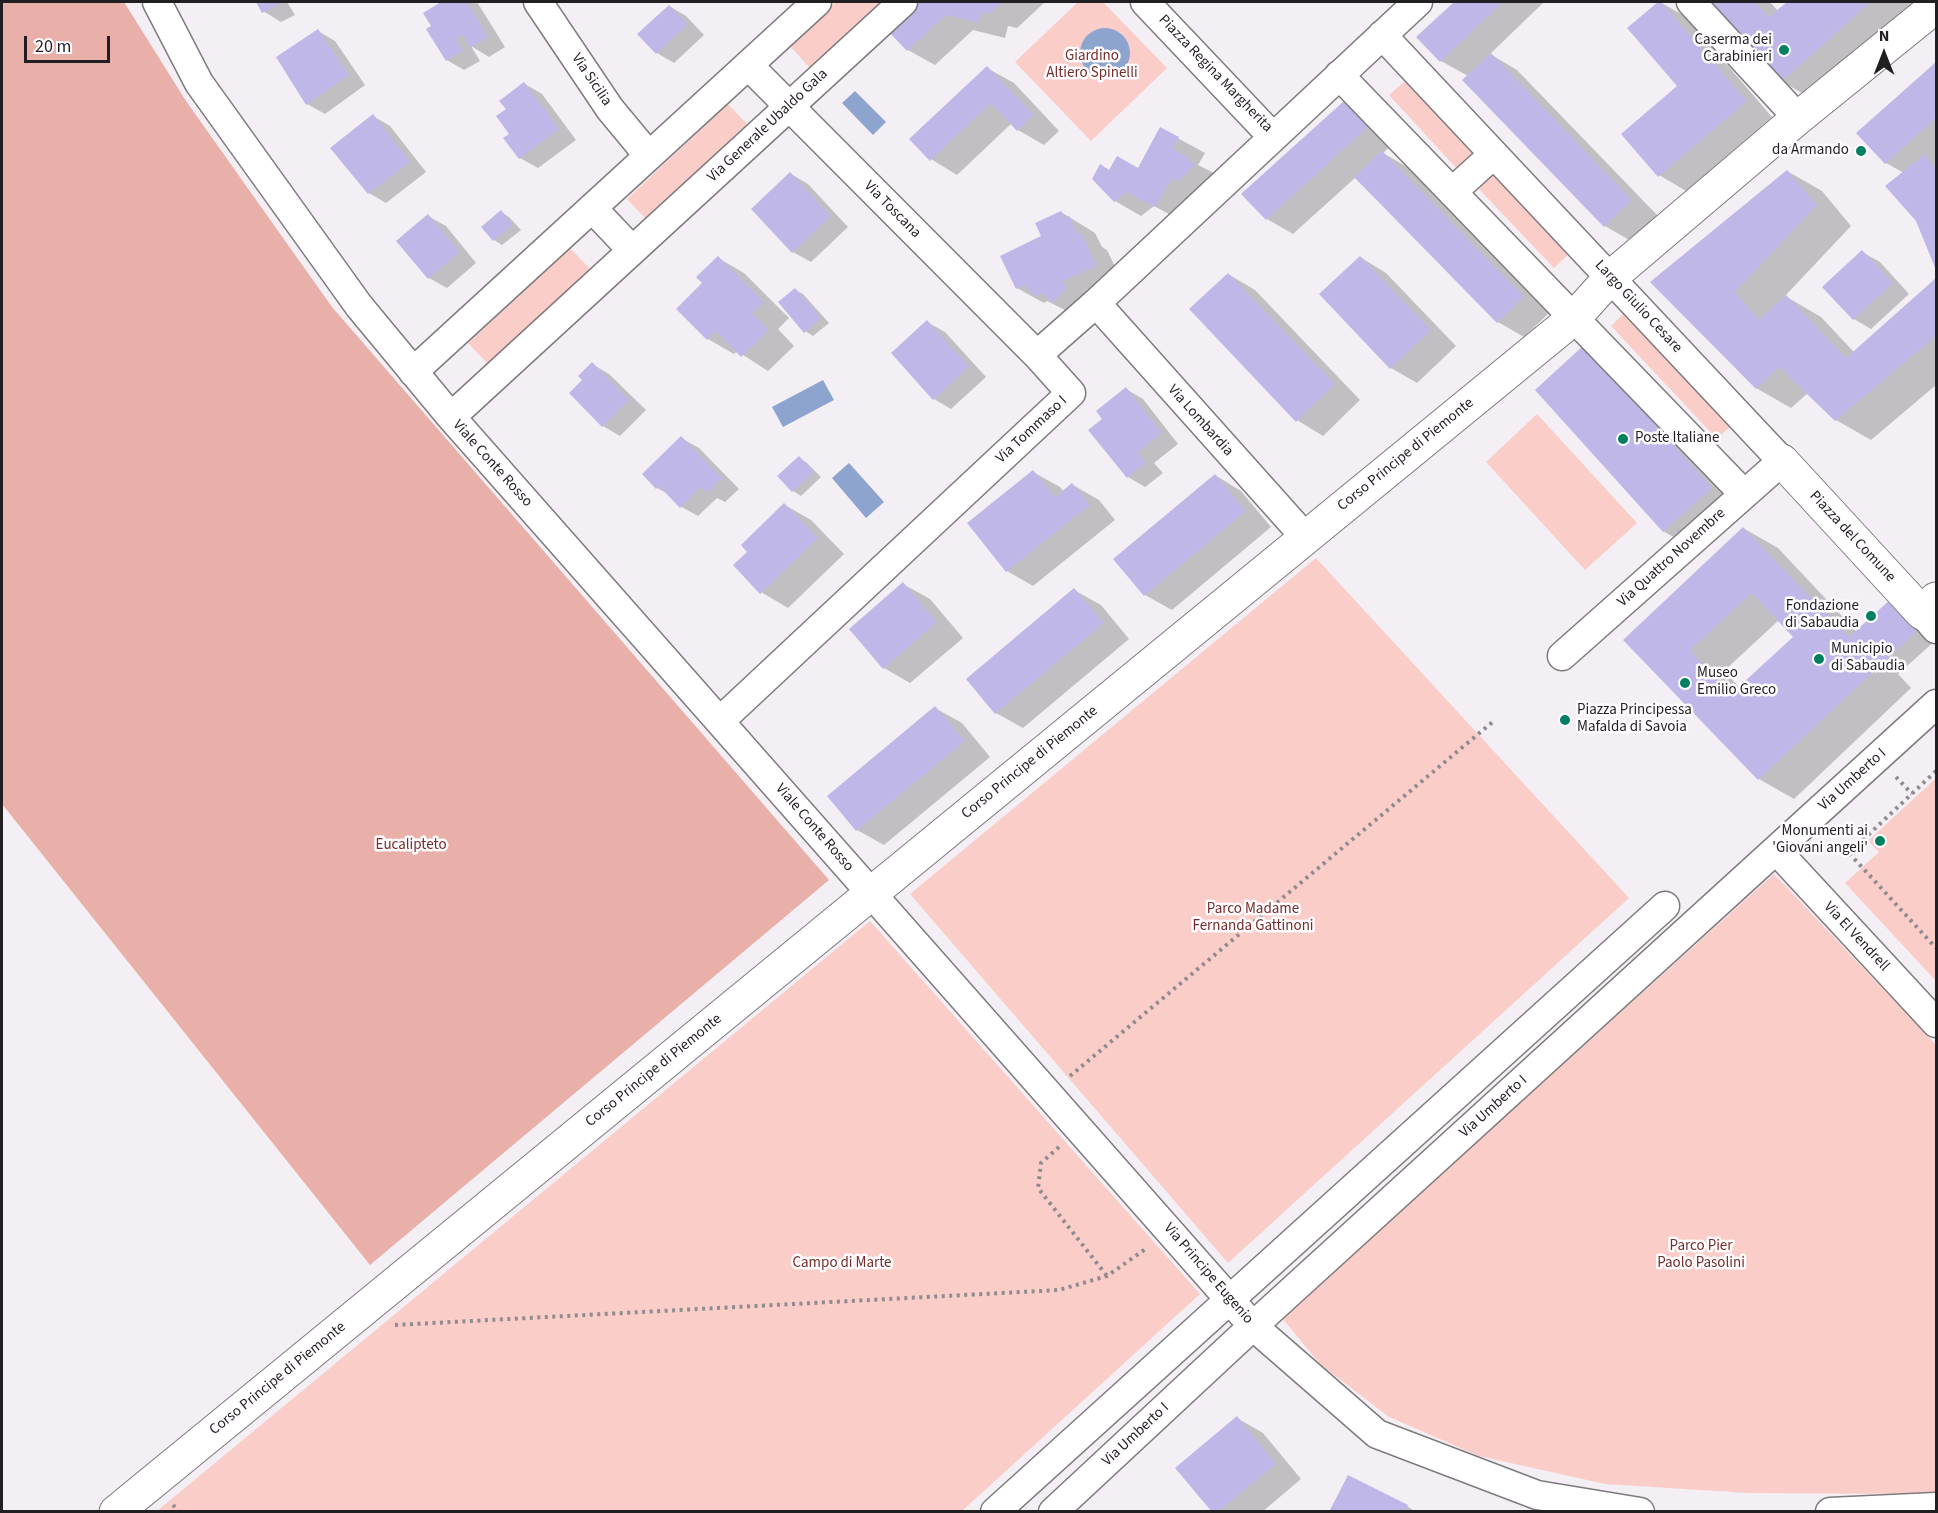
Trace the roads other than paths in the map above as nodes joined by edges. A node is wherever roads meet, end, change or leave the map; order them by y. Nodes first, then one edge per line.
1 (157, 2) edge
2 (538, 2) edge
3 (817, 2) edge
4 (903, 2) edge
5 (1145, 2) edge
6 (1418, 2) edge
7 (1691, 2) edge
8 (1936, 6) edge
9 (1382, 35) junction
10 (748, 65) junction
11 (1339, 75) junction
12 (789, 106) junction
13 (1798, 118) junction
14 (1272, 136) junction
15 (1493, 155) junction
16 (649, 156) junction
17 (1452, 192) junction
18 (592, 208) junction
19 (632, 250) junction
20 (1611, 277) junction
21 (1096, 303) junction
22 (1574, 318) junction
23 (1037, 355) junction
24 (413, 372) junction
25 (451, 417) junction
26 (1782, 461) junction
27 (1744, 494) junction
28 (1306, 538) junction
29 (1932, 614) edge
30 (1562, 656) dead end
31 (1936, 704) edge
32 (720, 721) junction
33 (1776, 850) junction
34 (871, 893) junction
35 (1665, 906) dead end
36 (1936, 1023) edge
37 (1230, 1300) junction
38 (1253, 1326) junction
39 (1936, 1507) edge
40 (116, 1512) edge
41 (995, 1512) edge
42 (1053, 1512) edge
43 (1640, 1512) edge
44 (1830, 1512) edge

1 - 24 street, Viale Conte Rosso
2 - 16 street, Via Sicilia
3 - 10 street
4 - 12 street, Via Generale Ubaldo Gala
5 - 14 street, Piazza Regina Margherita
6 - 9 street, Piazza Regina Margherita
7 - 13 street
8 - 13 street, Corso Principe di Piemonte
9 - 11 street, Piazza Regina Margherita
9 - 15 street, Largo Giulio Cesare
10 - 12 street, Via Toscana
10 - 16 street
11 - 14 street, Piazza Regina Margherita
11 - 17 street
12 - 19 street, Via Generale Ubaldo Gala
12 - 23 street, Via Toscana
13 - 20 street, Corso Principe di Piemonte
14 - 21 street
15 - 17 street
15 - 20 street, Largo Giulio Cesare
16 - 18 street
17 - 22 street
18 - 19 street
18 - 24 street
19 - 25 street, Via Generale Ubaldo Gala
20 - 22 street, Corso Principe di Piemonte
20 - 26 street, Largo Giulio Cesare
21 - 23 street
21 - 28 street, Via Lombardia
22 - 27 street
22 - 28 street, Corso Principe di Piemonte
23 - 32 street, Via Tommaso I
24 - 25 street, Viale Conte Rosso
25 - 32 street, Viale Conte Rosso
26 - 27 street, Via Quattro Novembre
26 - 29 street, Piazza del Comune
27 - 30 street, Via Quattro Novembre
28 - 34 street, Corso Principe di Piemonte
31 - 33 street, Via Umberto I
32 - 34 street, Viale Conte Rosso
33 - 36 street, Via El Vendrell
33 - 38 street, Via Umberto I
34 - 37 street, Via Principe Eugenio
34 - 40 street, Corso Principe di Piemonte
35 - 37 street
37 - 38 street, Via Principe Eugenio
37 - 41 street
38 - 42 street, Via Umberto I
38 - 43 street, Via Principe Eugenio
39 - 44 street

